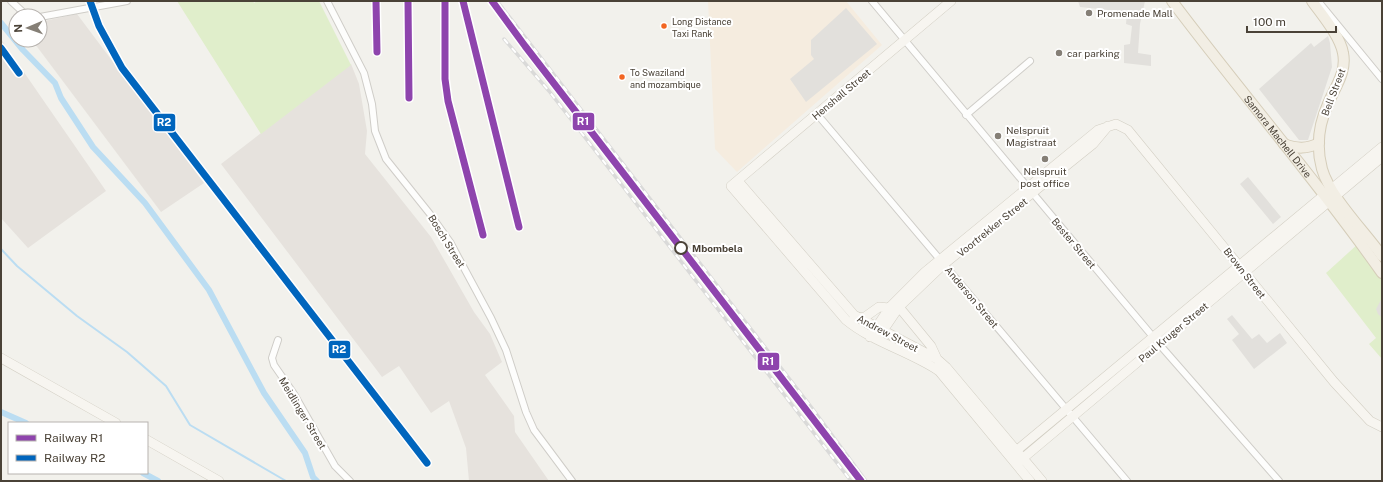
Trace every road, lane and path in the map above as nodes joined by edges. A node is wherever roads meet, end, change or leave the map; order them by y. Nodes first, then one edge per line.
1 (127, 1) edge
2 (327, 1) edge
3 (872, 1) edge
4 (951, 1) edge
5 (1172, 1) edge
6 (1312, 1) edge
7 (1318, 1) edge
8 (48, 15) edge
9 (904, 41) junction
10 (1030, 61) dead end
11 (1382, 79) edge
12 (817, 114) junction
13 (966, 115) junction
14 (1108, 126) joint
15 (1318, 143) junction
16 (1283, 144) junction
17 (1382, 147) edge
18 (1382, 157) edge
19 (735, 183) junction
20 (1030, 191) junction
21 (1331, 195) junction
22 (1382, 256) edge
23 (942, 262) junction
24 (1239, 264) junction
25 (1246, 272) junction
26 (1382, 273) edge
27 (899, 307) junction
28 (889, 308) junction
29 (857, 318) junction
30 (879, 329) junction
31 (874, 339) junction
32 (278, 340) dead end
33 (1156, 340) junction
34 (1, 358) edge
35 (937, 359) junction
36 (1067, 408) junction
37 (1073, 416) junction
38 (114, 422) edge
39 (1382, 427) edge
40 (148, 441) edge
41 (1016, 457) junction
42 (1276, 480) edge
43 (219, 481) edge
44 (350, 481) edge
45 (572, 481) edge
46 (1030, 481) edge
47 (1042, 481) edge
48 (1127, 481) edge

1 - 8 street
2 - 45 street, Bosch Street
3 - 9 street, Bester Street
4 - 9 street, Henshall Street
5 - 16 main road, Samora Machell Drive
6 - 15 main road, Bell Street
7 - 11 street
9 - 12 street, Henshall Street
9 - 13 street, Bester Street
10 - 13 street
12 - 19 street, Henshall Street
12 - 23 street, Anderson Street
13 - 20 street, Bester Street
14 - 20 street, Voortrekker Street
14 - 24 street, Brown Street
15 - 16 main road
15 - 21 main road, Bell Street
16 - 21 main road, Samora Machell Drive
17 - 21 street
18 - 21 street
19 - 29 street, Andrew Street
19 - 31 street, Andrew Street
20 - 23 street, Voortrekker Street
20 - 33 street, Bester Street
21 - 22 main road, Samora Machell Drive
21 - 24 street, Paul Kruger Street
21 - 25 street, Paul Kruger Street
21 - 26 main road, Samora Machell Drive
23 - 27 street, Voortrekker Street
23 - 28 street, Voortrekker Street
23 - 36 street, Anderson Street
24 - 25 street, Brown Street
24 - 33 street, Paul Kruger Street
25 - 33 street, Paul Kruger Street
25 - 39 street, Brown Street
27 - 30 street, Voortrekker Street
27 - 35 street
28 - 29 street
28 - 30 street, Voortrekker Street
29 - 30 street, Andrew Street
30 - 31 street, Voortrekker Street
30 - 35 street, Andrew Street
31 - 41 street, Andrew Street
32 - 44 street, Meidlinger Street
33 - 36 street, Paul Kruger Street
33 - 37 street, Paul Kruger Street
33 - 42 street, Bester Street
34 - 38 street
35 - 41 street, Andrew Street
36 - 37 street, Anderson Street
36 - 41 street, Paul Kruger Street
37 - 41 street, Paul Kruger Street
37 - 48 street, Anderson Street
40 - 43 street
41 - 46 street, Andrew Street
41 - 47 street, Andrew Street

